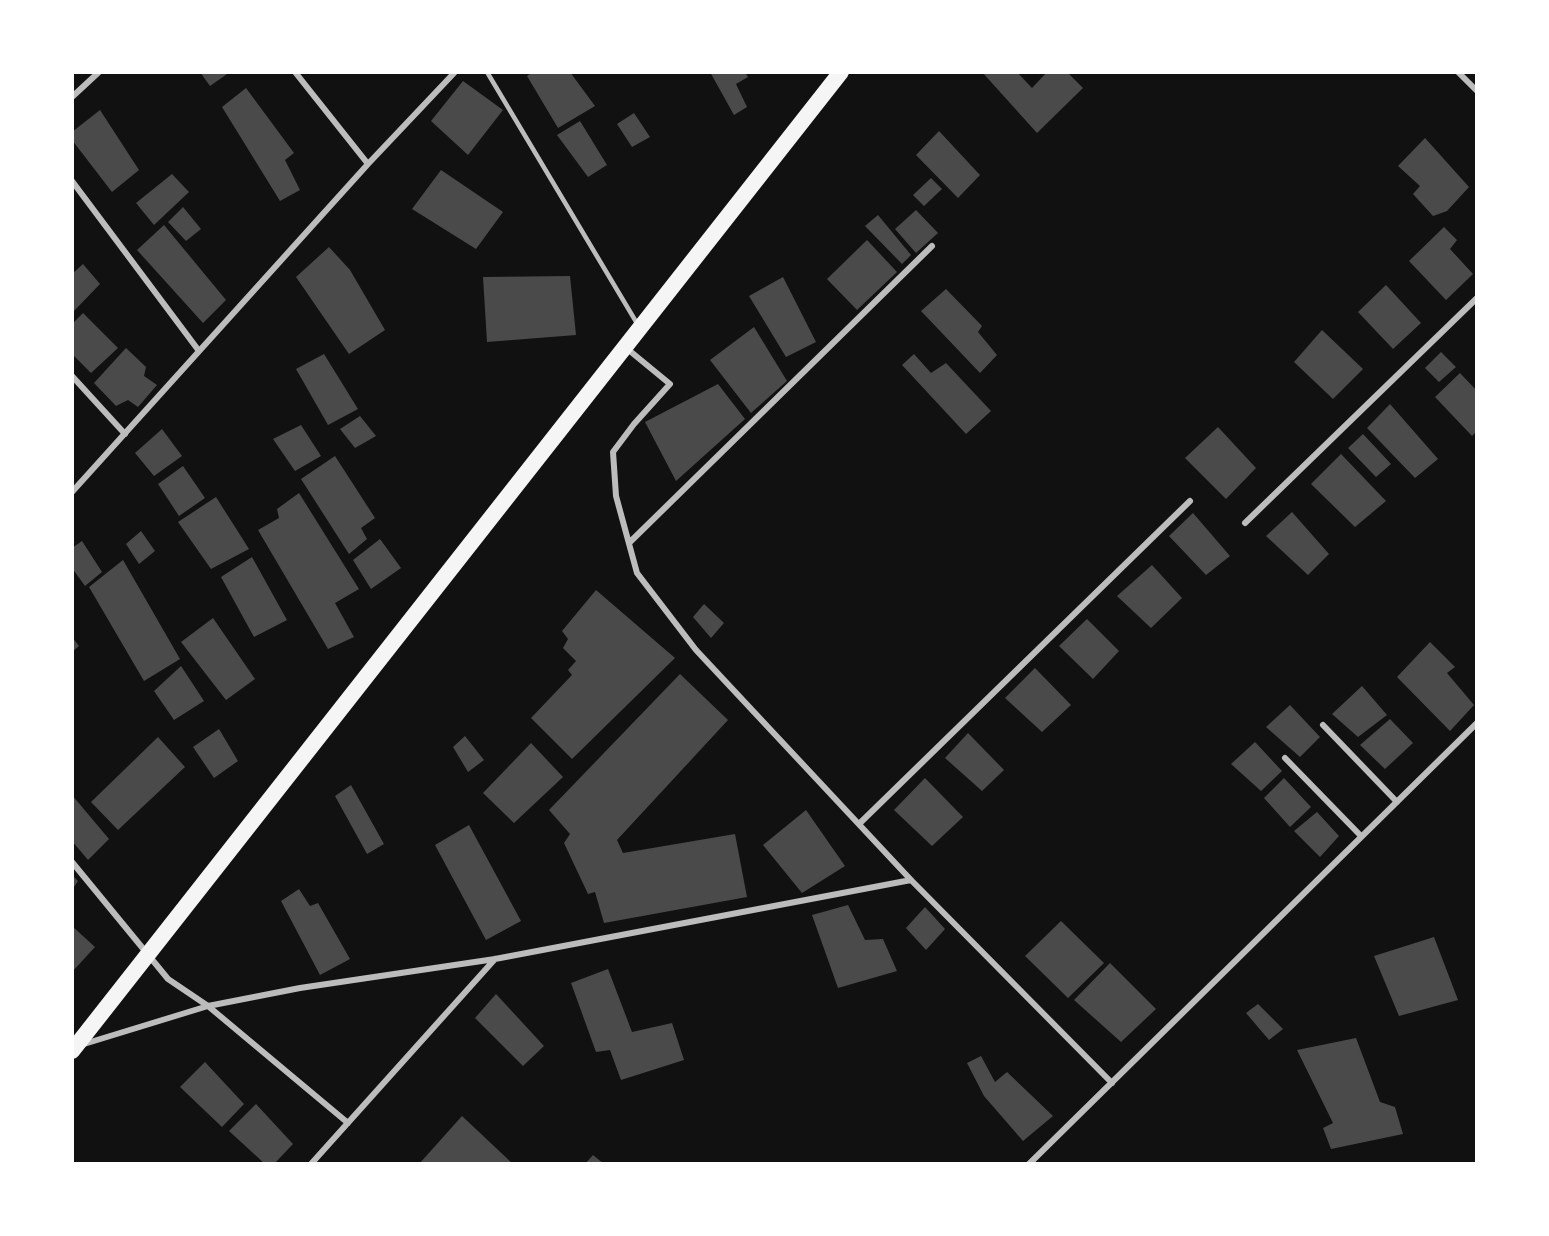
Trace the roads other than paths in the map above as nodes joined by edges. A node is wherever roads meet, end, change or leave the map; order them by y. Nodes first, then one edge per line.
1 (99, 72) edge
2 (295, 72) edge
3 (455, 72) edge
4 (487, 72) edge
5 (841, 72) edge
6 (1458, 72) edge
7 (1477, 91) edge
8 (72, 96) edge
9 (368, 164) junction
10 (72, 181) edge
11 (932, 246) dead end
12 (1477, 298) edge
13 (639, 327) junction
14 (624, 346) junction
15 (200, 351) junction
16 (72, 376) edge
17 (125, 434) junction
18 (72, 492) edge
19 (1190, 501) dead end
20 (1245, 523) dead end
21 (630, 543) junction
22 (1477, 723) edge
23 (1323, 725) dead end
24 (1285, 758) dead end
25 (1396, 802) junction
26 (859, 824) junction
27 (1361, 836) junction
28 (72, 862) edge
29 (911, 880) junction
30 (150, 954) junction
31 (495, 960) junction
32 (208, 1006) junction
33 (73, 1048) edge
34 (1112, 1083) junction
35 (348, 1123) junction
36 (311, 1164) edge
37 (1029, 1164) edge

1 - 8 street
2 - 9 street
3 - 9 street
4 - 13 lane
5 - 13 highway
6 - 7 street
9 - 15 street
10 - 15 street
11 - 21 street
12 - 20 street
13 - 14 highway
14 - 21 street
14 - 30 highway
15 - 17 street
16 - 17 street
17 - 18 street
19 - 26 street
21 - 26 street
22 - 25 street
23 - 25 street
24 - 27 street
25 - 27 street
26 - 29 street
27 - 34 street
28 - 30 street
29 - 31 street
29 - 34 street
30 - 32 street
30 - 33 highway
31 - 32 street
31 - 35 street
32 - 33 street
32 - 35 street
34 - 37 street
35 - 36 street

